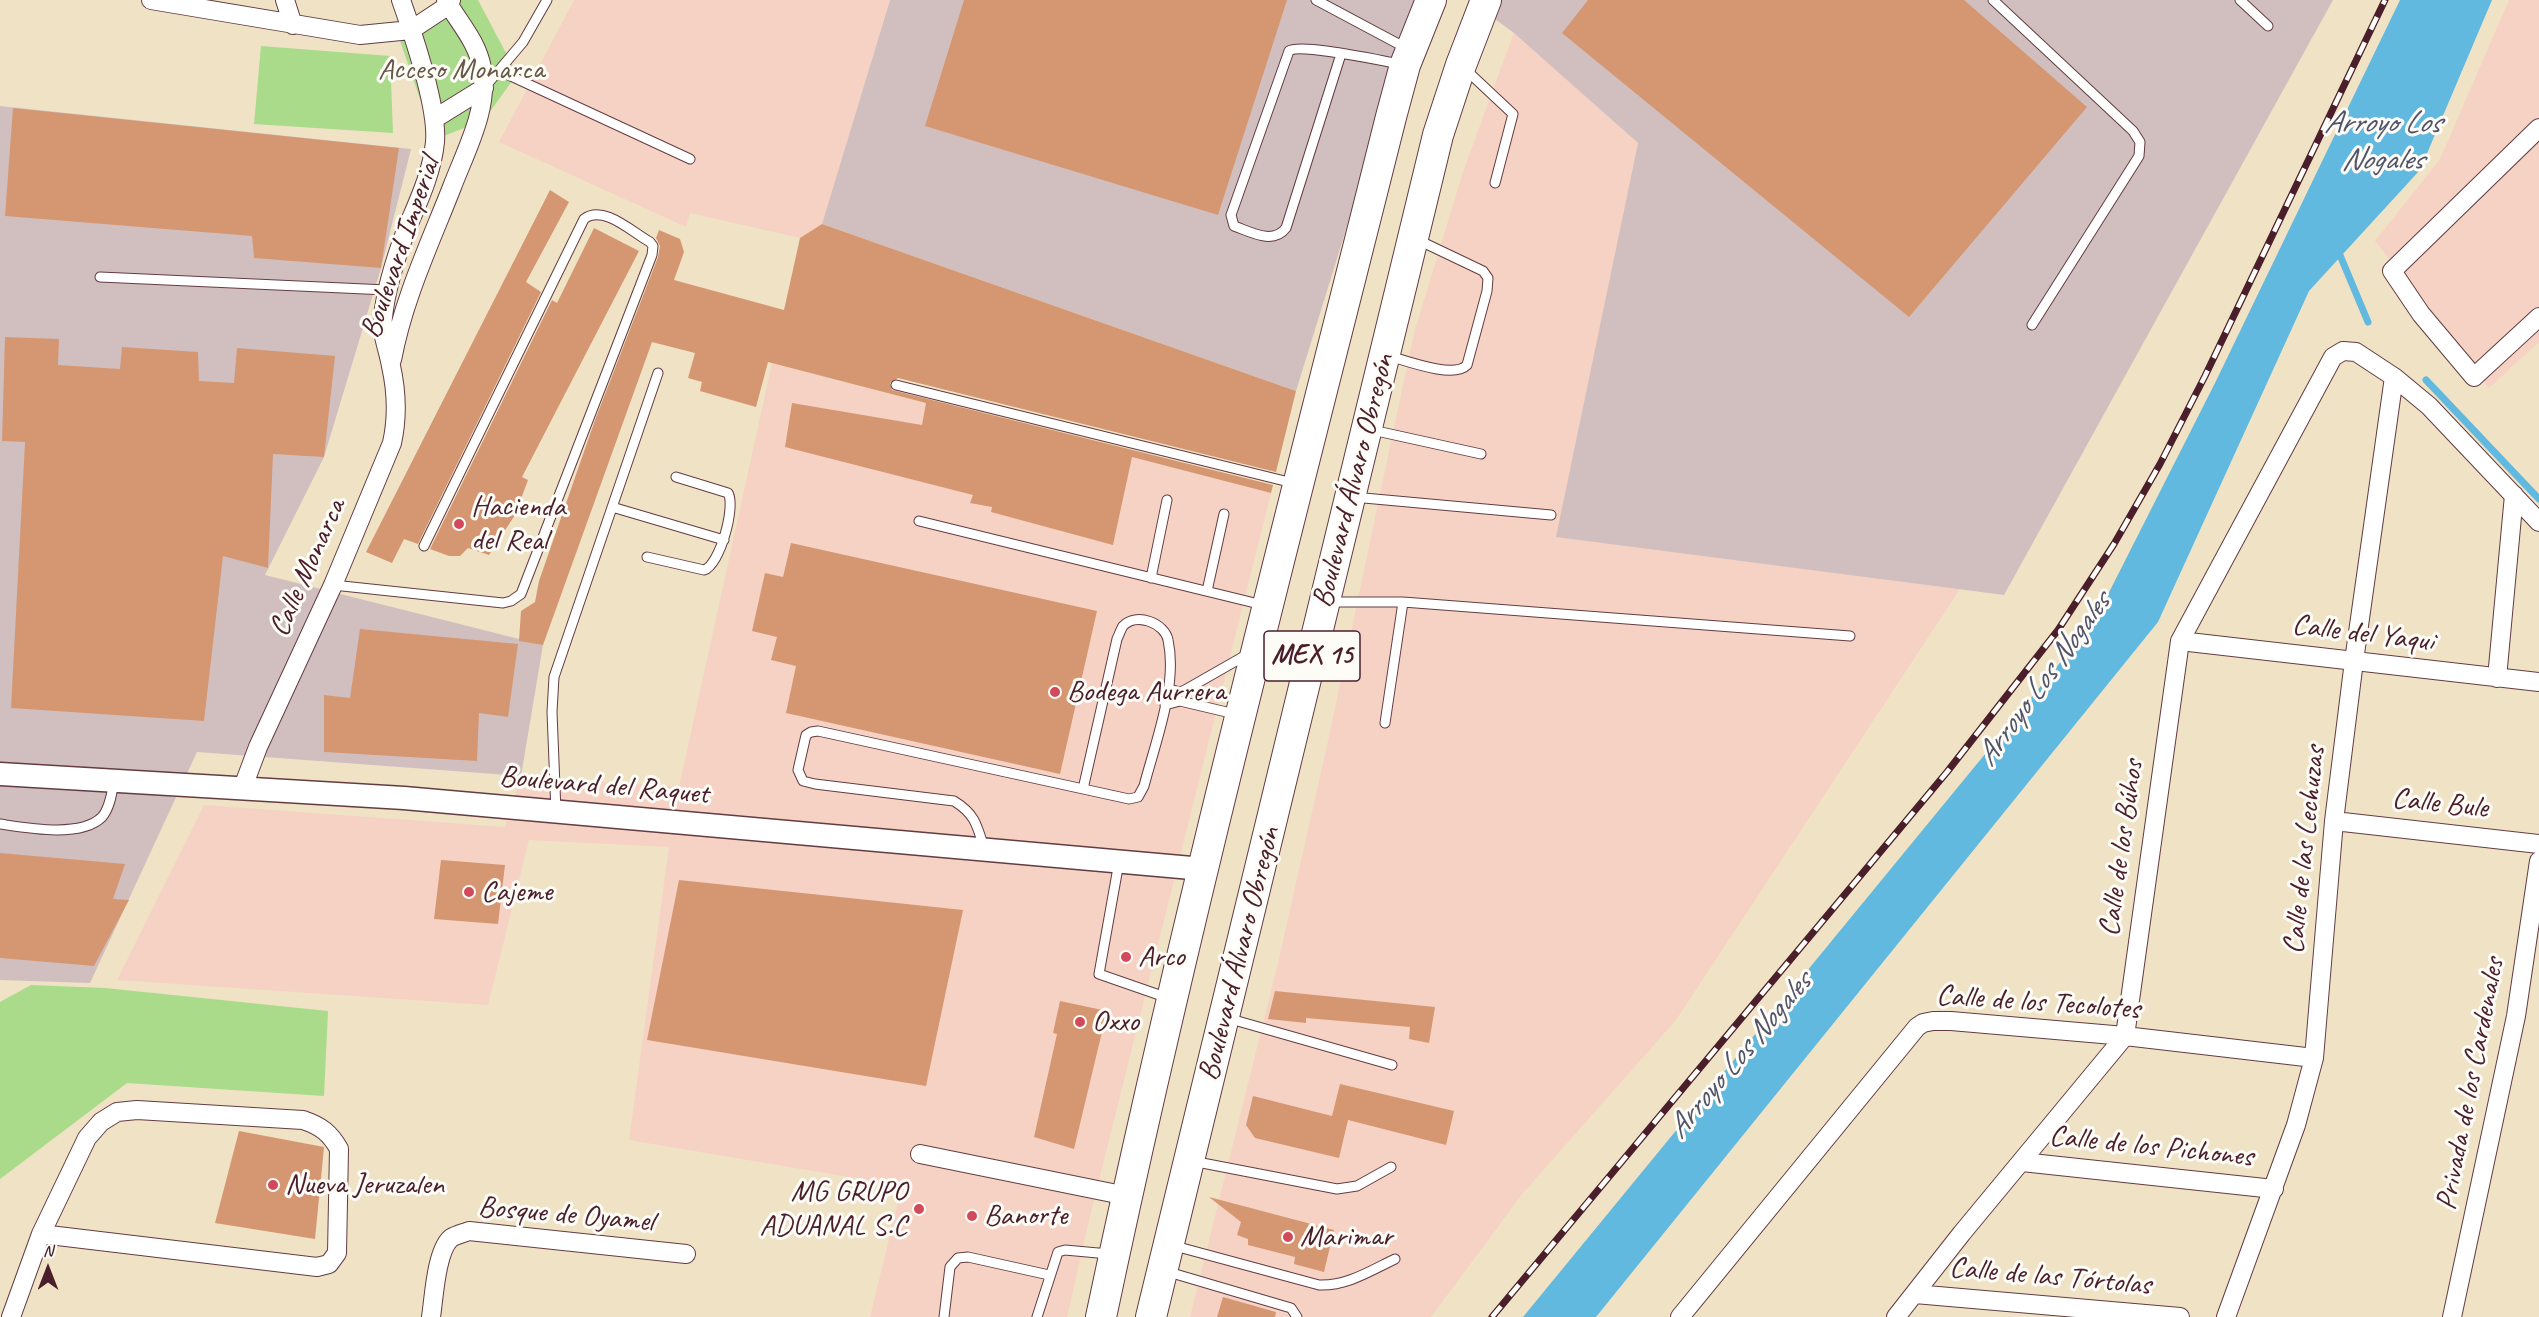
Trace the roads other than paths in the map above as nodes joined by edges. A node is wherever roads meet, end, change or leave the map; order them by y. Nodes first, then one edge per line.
1 (151, 0) edge
2 (285, 0) edge
3 (401, 0) edge
4 (547, 0) edge
5 (1316, 0) edge
6 (1431, 0) edge
7 (1486, 0) edge
8 (1993, 0) edge
9 (2241, 0) edge
10 (448, 2) edge
11 (293, 25) junction
12 (2268, 26) dead end
13 (411, 30) junction
14 (1341, 54) junction
15 (1408, 58) junction
16 (1461, 66) junction
17 (500, 71) junction
18 (484, 88) junction
19 (434, 119) junction
20 (2539, 128) edge
21 (690, 159) dead end
22 (1495, 183) dead end
23 (1413, 237) junction
24 (100, 277) dead end
25 (387, 290) junction
26 (2539, 316) edge
27 (2032, 325) dead end
28 (1385, 355) junction
29 (391, 364) junction
30 (658, 373) dead end
31 (2394, 377) junction
32 (896, 386) dead end
33 (1367, 429) junction
34 (1480, 454) dead end
35 (676, 477) dead end
36 (1299, 485) junction
37 (2514, 495) junction
38 (1350, 497) junction
39 (1167, 500) dead end
40 (612, 507) junction
41 (1224, 514) dead end
42 (1551, 514) dead end
43 (919, 521) dead end
44 (2539, 522) edge
45 (724, 540) junction
46 (423, 546) dead end
47 (646, 557) dead end
48 (1151, 578) junction
49 (333, 585) junction
50 (1207, 591) junction
51 (1325, 602) junction
52 (1402, 602) junction
53 (1268, 606) junction
54 (1850, 636) dead end
55 (2180, 641) junction
56 (1258, 648) junction
57 (2354, 661) junction
58 (2497, 678) junction
59 (2539, 681) edge
60 (1169, 689) junction
61 (1165, 705) junction
62 (1241, 716) junction
63 (1385, 723) dead end
64 (0, 774) edge
65 (114, 781) junction
66 (243, 787) junction
67 (1083, 789) junction
68 (556, 812) junction
69 (2334, 821) junction
70 (0, 824) edge
71 (2539, 844) edge
72 (985, 850) junction
73 (2539, 861) edge
74 (1119, 862) junction
75 (1203, 869) junction
76 (1173, 999) junction
77 (1224, 1017) junction
78 (2125, 1036) junction
79 (2314, 1058) junction
80 (1392, 1065) dead end
81 (921, 1154) dead end
82 (1189, 1161) junction
83 (2022, 1162) junction
84 (1391, 1167) dead end
85 (2274, 1189) junction
86 (1127, 1196) junction
87 (40, 1234) junction
88 (686, 1254) dead end
89 (1114, 1255) junction
90 (1166, 1257) junction
91 (1395, 1259) dead end
92 (1049, 1275) junction
93 (1915, 1294) junction
94 (2459, 1313) edge
95 (11, 1317) edge
96 (431, 1317) edge
97 (944, 1317) edge
98 (1037, 1317) edge
99 (1101, 1317) edge
100 (1152, 1317) edge
101 (1297, 1317) edge
102 (1680, 1317) edge
103 (1896, 1317) edge
104 (2180, 1317) edge
105 (2226, 1317) edge

1 - 11 street
2 - 11 street
3 - 13 street, Boulevard Imperial
4 - 17 lane
5 - 15 lane
6 - 15 highway, Boulevard Álvaro Obregón / MEX 15
7 - 16 highway, Boulevard Álvaro Obregón / MEX 15
8 - 27 lane
9 - 12 lane
10 - 13 street
10 - 18 street, Boulevard Imperial
11 - 13 street
13 - 19 street, Boulevard Imperial
14 - 14 lane
14 - 15 lane
15 - 36 highway, Boulevard Álvaro Obregón / MEX 15
16 - 22 lane
16 - 23 highway, Boulevard Álvaro Obregón / MEX 15
17 - 18 lane
17 - 21 lane
18 - 19 street
18 - 29 street, Boulevard Imperial
19 - 25 street, Boulevard Imperial
20 - 26 street
23 - 28 highway, Boulevard Álvaro Obregón / MEX 15
23 - 28 lane
24 - 25 lane
25 - 29 street, Boulevard Imperial
28 - 33 highway, Boulevard Álvaro Obregón / MEX 15
29 - 49 street, Calle Monarca
30 - 40 lane
31 - 37 street
31 - 55 street, Calle de los Búhos
31 - 57 street, Calle de las Lechuzas
32 - 36 lane
33 - 34 lane
33 - 38 highway, Boulevard Álvaro Obregón / MEX 15
35 - 45 lane
36 - 53 highway, Boulevard Álvaro Obregón / MEX 15
37 - 44 street
37 - 58 street
38 - 42 lane
38 - 51 highway, Boulevard Álvaro Obregón / MEX 15
39 - 48 lane
40 - 45 lane
40 - 68 lane
41 - 50 lane
43 - 48 lane
45 - 47 lane
46 - 49 lane
48 - 50 lane
49 - 66 street, Calle Monarca
50 - 53 lane
51 - 52 lane
51 - 77 highway, Boulevard Álvaro Obregón / MEX 15
52 - 54 lane
52 - 63 lane
53 - 56 highway, Boulevard Álvaro Obregón / MEX 15
55 - 57 street, Calle del Yaqui
55 - 78 street, Calle de los Búhos
56 - 60 lane
56 - 62 highway, Boulevard Álvaro Obregón / MEX 15
57 - 58 street, Calle del Yaqui
57 - 69 street, Calle de las Lechuzas
58 - 59 street, Calle del Yaqui
60 - 61 lane
60 - 67 lane
61 - 62 lane
61 - 67 lane
62 - 75 highway, Boulevard Álvaro Obregón / MEX 15
64 - 65 street, Boulevard del Raquet
65 - 66 street, Boulevard del Raquet
65 - 70 lane
66 - 68 street, Boulevard del Raquet
67 - 72 lane
68 - 72 street, Boulevard del Raquet
69 - 71 street, Calle Bule
69 - 79 street, Calle de las Lechuzas
72 - 74 street, Boulevard del Raquet
73 - 94 street, Privada de los Cardenales
74 - 75 street, Boulevard del Raquet
74 - 76 lane
75 - 76 highway, Boulevard Álvaro Obregón / MEX 15
76 - 86 highway, Boulevard Álvaro Obregón / MEX 15
77 - 80 lane
77 - 82 highway, Boulevard Álvaro Obregón / MEX 15
78 - 79 street, Calle de los Tecolotes
78 - 83 street
78 - 102 street, Calle de los Tecolotes
79 - 85 street, Calle de las Lechuzas
81 - 86 street
82 - 84 lane
82 - 90 highway, Boulevard Álvaro Obregón / MEX 15
83 - 85 street, Calle de los Pichones
83 - 93 street
85 - 105 street, Calle de las Lechuzas
86 - 89 highway, Boulevard Álvaro Obregón / MEX 15
87 - 87 street
87 - 95 street
88 - 96 street, Bosque de Oyamel
89 - 92 lane
89 - 99 highway, Boulevard Álvaro Obregón / MEX 15
90 - 91 lane
90 - 100 highway, Boulevard Álvaro Obregón / MEX 15
90 - 101 lane
92 - 97 lane
92 - 98 lane
93 - 103 street
93 - 104 street, Calle de las Tórtolas

